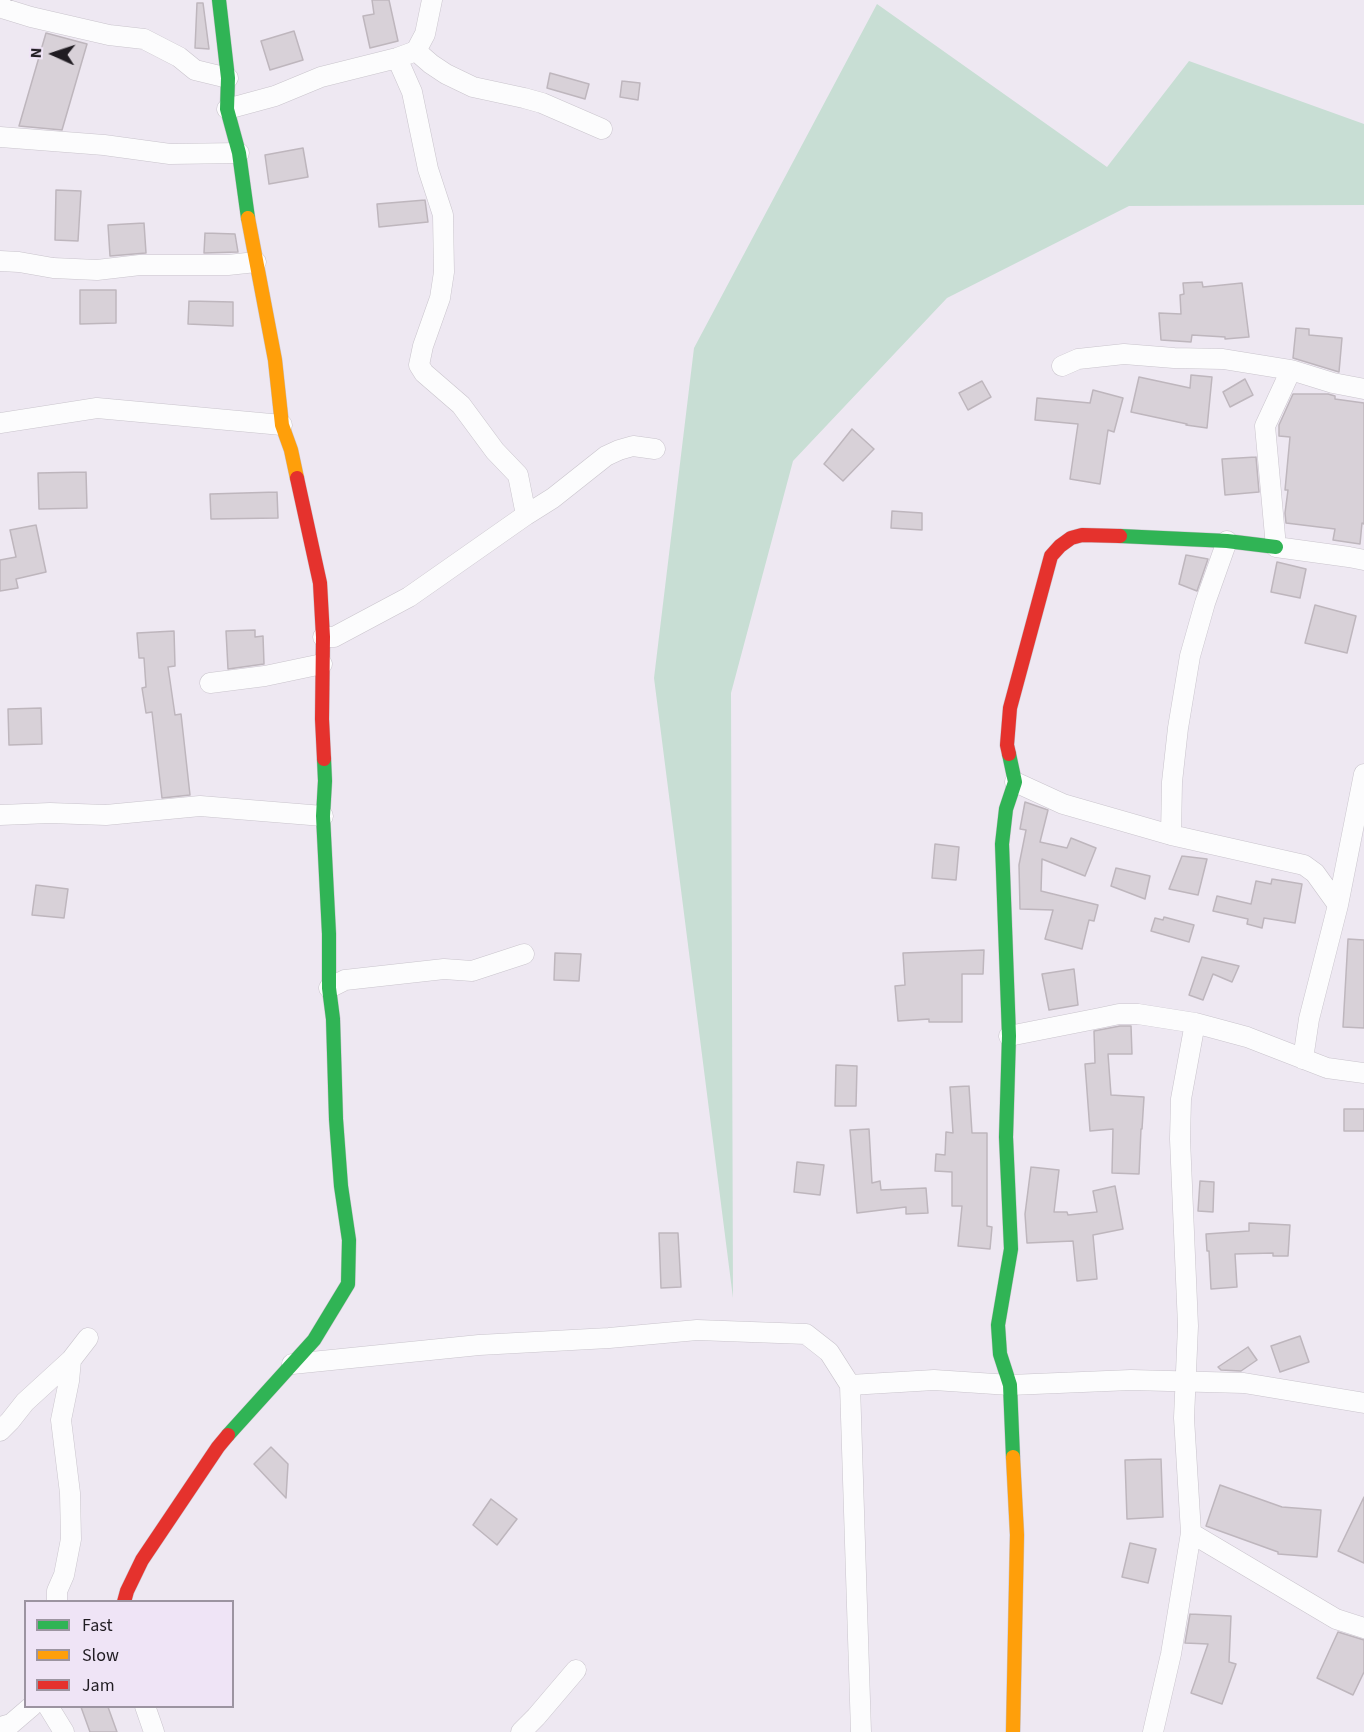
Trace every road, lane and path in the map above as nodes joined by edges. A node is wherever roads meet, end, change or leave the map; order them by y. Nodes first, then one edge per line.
1 (219, 0) edge
2 (432, 0) edge
3 (0, 5) edge
4 (416, 51) junction
5 (398, 58) junction
6 (228, 78) junction
7 (227, 109) junction
8 (602, 129) dead end
9 (0, 136) edge
10 (239, 153) junction
11 (0, 261) edge
12 (256, 262) junction
13 (1062, 366) dead end
14 (1291, 370) junction
15 (1364, 389) edge
16 (0, 423) edge
17 (282, 425) junction
18 (655, 449) dead end
19 (526, 515) junction
20 (1227, 541) junction
21 (1276, 547) junction
22 (1364, 560) edge
23 (323, 637) junction
24 (322, 664) junction
25 (210, 683) dead end
26 (1364, 774) edge
27 (1015, 782) junction
28 (0, 815) edge
29 (323, 816) junction
30 (1171, 835) junction
31 (1338, 904) junction
32 (524, 954) dead end
33 (329, 988) junction
34 (1195, 1023) junction
35 (1009, 1036) junction
36 (1303, 1059) junction
37 (1364, 1072) edge
38 (88, 1338) dead end
39 (71, 1360) junction
40 (292, 1364) junction
41 (1186, 1382) junction
42 (850, 1385) junction
43 (1010, 1385) junction
44 (1364, 1403) edge
45 (0, 1431) edge
46 (1191, 1533) junction
47 (57, 1600) edge
48 (125, 1600) edge
49 (1364, 1628) edge
50 (576, 1670) dead end
51 (31, 1708) edge
52 (49, 1708) edge
53 (146, 1708) edge
54 (0, 1727) edge
55 (64, 1732) edge
56 (154, 1732) edge
57 (521, 1732) edge
58 (861, 1732) edge
59 (1013, 1732) edge
60 (1153, 1732) edge

1 - 6 street
2 - 4 street
3 - 6 street
4 - 5 street
4 - 8 street
5 - 7 street
5 - 19 street
6 - 7 street
7 - 10 street
9 - 10 street
10 - 12 street
11 - 12 street
12 - 17 street
13 - 14 street
14 - 15 street
14 - 21 street
16 - 17 street
17 - 23 street
18 - 19 street
19 - 23 street
20 - 21 street
20 - 27 street
20 - 30 street
21 - 22 street
23 - 24 street
24 - 25 street
24 - 29 street
26 - 31 street
27 - 30 street
27 - 35 street
28 - 29 street
29 - 33 street
30 - 31 street
31 - 36 street
32 - 33 street
33 - 40 street
34 - 35 street
34 - 36 street
34 - 41 street
35 - 43 street
36 - 37 street
38 - 39 street
39 - 45 street
39 - 47 street
40 - 42 street
40 - 48 street
41 - 43 street
41 - 44 street
41 - 46 street
42 - 43 street
42 - 58 street
43 - 59 street
46 - 49 street
46 - 60 street
50 - 57 street
51 - 54 street
52 - 55 street
53 - 56 street

